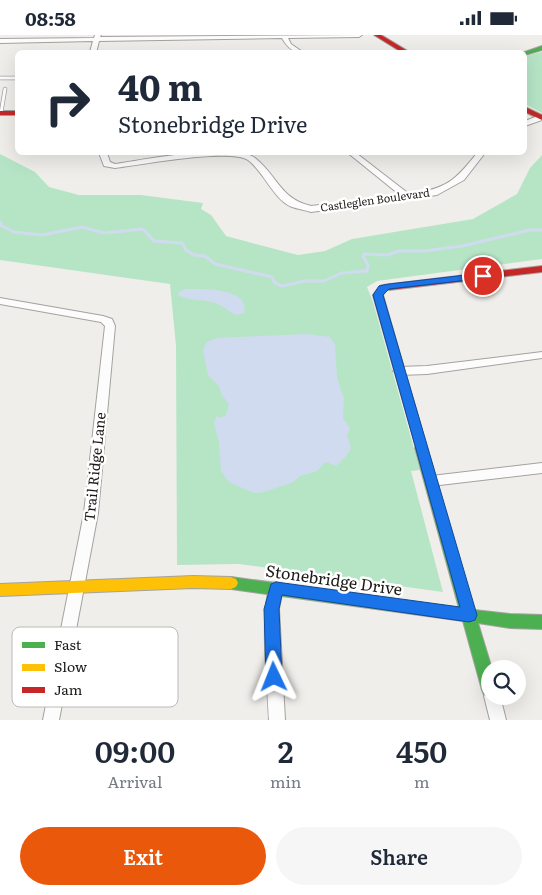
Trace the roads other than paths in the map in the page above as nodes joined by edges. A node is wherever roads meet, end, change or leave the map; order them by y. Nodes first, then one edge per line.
1 (33, 35) edge
2 (359, 35) edge
3 (377, 35) edge
4 (283, 36) edge
5 (218, 37) edge
6 (97, 38) edge
7 (0, 41) edge
8 (30, 42) junction
9 (542, 49) edge
10 (296, 50) edge
11 (403, 50) edge
12 (527, 53) edge
13 (0, 78) edge
14 (15, 78) edge
15 (5, 89) dead end
16 (527, 110) edge
17 (1, 113) edge
18 (15, 113) edge
19 (541, 118) edge
20 (527, 123) edge
21 (104, 155) edge
22 (208, 155) edge
23 (235, 155) edge
24 (355, 155) edge
25 (478, 155) edge
26 (408, 197) junction
27 (542, 269) edge
28 (0, 301) edge
29 (542, 355) edge
30 (399, 371) junction
31 (542, 467) edge
32 (431, 481) junction
33 (76, 587) junction
34 (276, 588) junction
35 (0, 590) edge
36 (469, 615) junction
37 (542, 622) edge
38 (68, 627) edge
39 (482, 660) edge
40 (494, 705) edge
41 (53, 707) edge
42 (51, 720) edge
43 (276, 720) edge
44 (498, 720) edge

1 - 8 street
2 - 4 street
3 - 11 street
4 - 5 street
4 - 10 street
5 - 6 street
6 - 8 street
7 - 8 street
9 - 12 street
13 - 14 lane
15 - 17 lane
16 - 19 street
17 - 18 street
19 - 20 street
21 - 22 street, Castleglen Boulevard
23 - 26 street, Castleglen Boulevard
24 - 26 street
25 - 26 street, Castleglen Boulevard
27 - 30 street
28 - 33 street, Trail Ridge Lane
29 - 30 street
30 - 32 street
31 - 32 street
32 - 36 street
33 - 34 street, Stonebridge Drive
33 - 35 street, Stonebridge Drive
33 - 38 street, Trail Ridge Lane
34 - 36 street, Stonebridge Drive
34 - 43 street
36 - 37 street, Stonebridge Drive
36 - 39 street
40 - 44 street
41 - 42 street, Trail Ridge Lane

